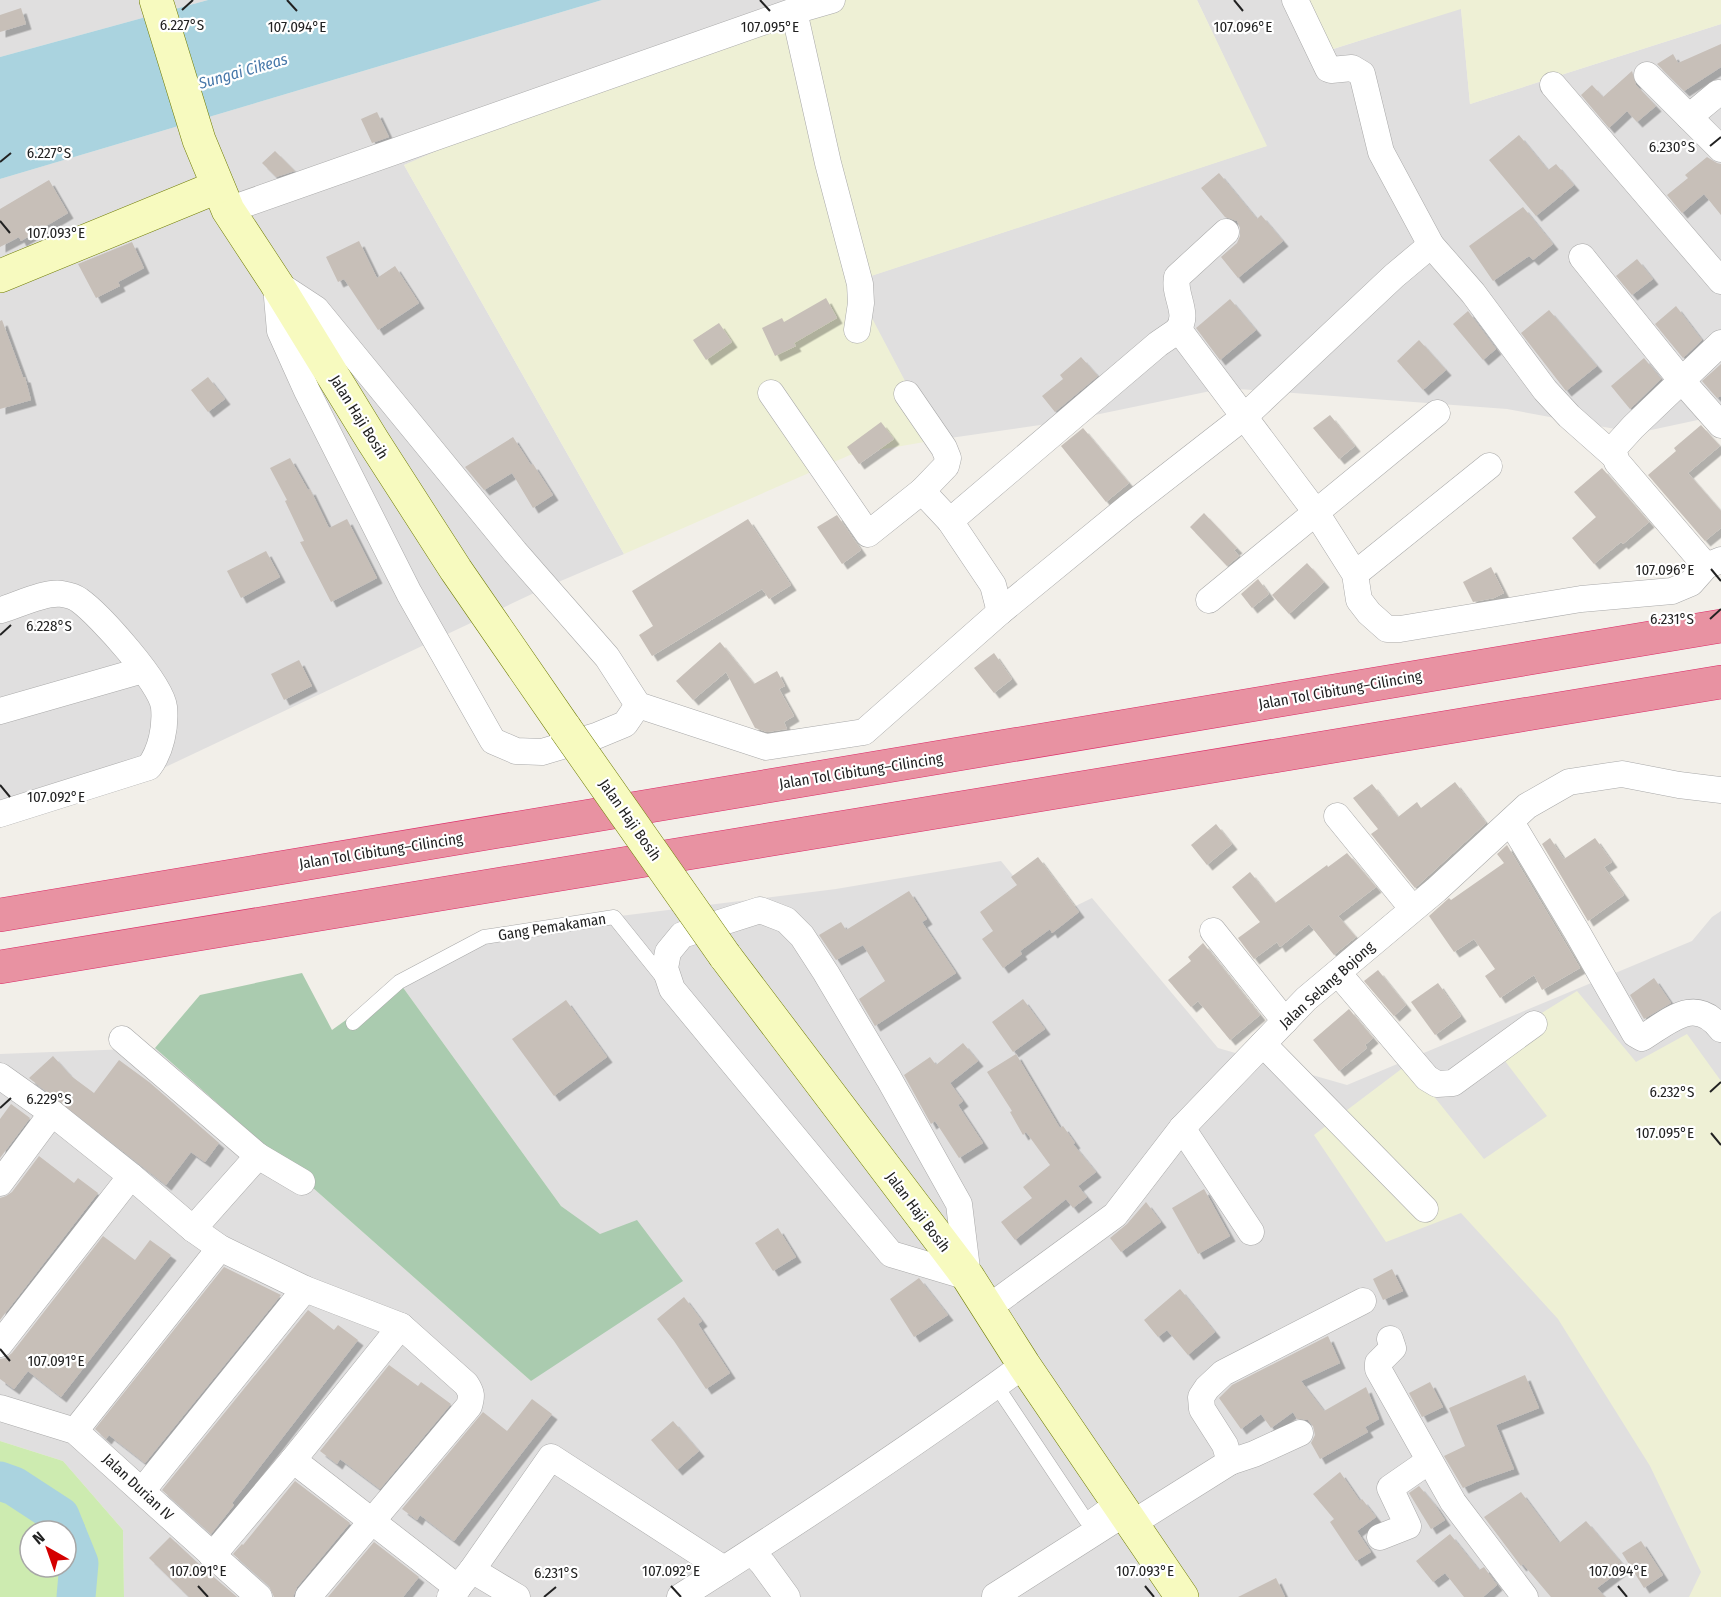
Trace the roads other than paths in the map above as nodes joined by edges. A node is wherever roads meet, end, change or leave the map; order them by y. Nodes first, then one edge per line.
1 (156, 0) edge
2 (832, 0) edge
3 (1295, 0) edge
4 (794, 11) junction
5 (1647, 75) dead end
6 (1553, 86) dead end
7 (1718, 93) dead end
8 (1689, 117) junction
9 (1721, 149) edge
10 (223, 199) junction
11 (1226, 232) dead end
12 (1431, 245) junction
13 (1582, 257) dead end
14 (0, 276) edge
15 (1721, 281) edge
16 (276, 283) junction
17 (857, 330) dead end
18 (1177, 332) junction
19 (1721, 343) edge
20 (1682, 381) junction
21 (771, 393) dead end
22 (907, 394) dead end
23 (1437, 412) dead end
24 (1245, 416) junction
25 (1721, 426) edge
26 (1613, 455) junction
27 (1489, 466) dead end
28 (922, 490) junction
29 (1315, 511) junction
30 (950, 521) junction
31 (1713, 563) edge
32 (1355, 574) junction
33 (1209, 600) dead end
34 (0, 609) edge
35 (1000, 612) junction
36 (1721, 626) edge
37 (143, 670) junction
38 (1721, 682) edge
39 (638, 705) junction
40 (0, 711) edge
41 (1721, 790) edge
42 (0, 814) edge
43 (1337, 816) dead end
44 (1511, 822) junction
45 (1412, 908) junction
46 (0, 915) edge
47 (1213, 931) dead end
48 (0, 967) edge
49 (1338, 973) junction
50 (672, 989) junction
51 (1285, 1021) junction
52 (1719, 1022) edge
53 (353, 1023) dead end
54 (1534, 1024) dead end
55 (122, 1039) dead end
56 (1263, 1044) junction
57 (0, 1076) edge
58 (52, 1113) junction
59 (1182, 1128) junction
60 (258, 1156) junction
61 (131, 1176) junction
62 (0, 1182) edge
63 (302, 1182) dead end
64 (1425, 1209) dead end
65 (193, 1229) junction
66 (1251, 1232) dead end
67 (220, 1248) junction
68 (968, 1277) junction
69 (305, 1289) junction
70 (1363, 1301) dead end
71 (988, 1308) junction
72 (401, 1326) junction
73 (1390, 1339) dead end
74 (0, 1344) edge
75 (1024, 1365) junction
76 (996, 1385) junction
77 (0, 1408) edge
78 (75, 1431) junction
79 (1300, 1433) dead end
80 (293, 1460) junction
81 (1429, 1461) junction
82 (1230, 1462) junction
83 (142, 1491) junction
84 (1124, 1512) junction
85 (372, 1520) junction
86 (1380, 1537) dead end
87 (752, 1552) junction
88 (212, 1556) junction
89 (724, 1569) junction
90 (460, 1585) edge
91 (259, 1597) edge
92 (308, 1597) edge
93 (517, 1597) edge
94 (680, 1597) edge
95 (787, 1597) edge
96 (996, 1597) edge
97 (1182, 1597) edge
98 (1525, 1597) edge

1 - 10 main road, Jalan Haji Bosih
2 - 4 street
3 - 12 street
4 - 10 street
4 - 17 street
5 - 8 street
6 - 15 street
7 - 8 street
8 - 9 street
10 - 14 main road
10 - 16 main road, Jalan Haji Bosih
11 - 18 street
12 - 24 street
12 - 26 street
13 - 20 street
16 - 39 street
16 - 39 street
16 - 68 main road, Jalan Haji Bosih, bridge
18 - 24 street
18 - 30 street
19 - 20 street
20 - 25 street
20 - 26 street
21 - 28 street
22 - 28 street
23 - 29 street
24 - 29 street
24 - 35 street
26 - 31 street
27 - 32 street
28 - 30 street
29 - 32 street
29 - 33 street
30 - 35 street
31 - 32 street
34 - 37 street
35 - 39 street
36 - 46 highway, Jalan Tol Cibitung–Cilincing
37 - 40 street
37 - 42 street
38 - 48 highway
41 - 44 street, Jalan Selang Bojong
43 - 45 street
44 - 45 street, Jalan Selang Bojong
44 - 52 street
45 - 49 street, Jalan Selang Bojong
47 - 51 street
49 - 51 street, Jalan Selang Bojong
49 - 54 street
50 - 53 lane, Gang Pemakaman
50 - 68 street
50 - 68 street
51 - 56 street, Jalan Selang Bojong
55 - 60 street
56 - 59 street, Jalan Selang Bojong
56 - 64 street
57 - 58 street
58 - 61 street
58 - 62 street
59 - 66 street
59 - 71 street, Jalan Selang Bojong
60 - 63 street
60 - 65 street
61 - 65 street
61 - 74 street
65 - 67 street
67 - 69 street
67 - 78 street
68 - 71 main road, Jalan Haji Bosih
69 - 72 street
69 - 83 street
70 - 82 street
71 - 75 main road, Jalan Haji Bosih
72 - 80 street
72 - 85 street
73 - 81 street
75 - 76 street
75 - 84 main road, Jalan Haji Bosih
76 - 84 lane
76 - 87 street
77 - 78 street, Jalan Durian IV
78 - 83 street, Jalan Durian IV
79 - 82 street
80 - 85 street
80 - 88 street
81 - 86 street
81 - 98 street
82 - 84 street
83 - 88 street, Jalan Durian IV
84 - 96 street
84 - 97 main road, Jalan Haji Bosih
85 - 90 street
85 - 92 street
87 - 89 street
87 - 95 street
88 - 91 street, Jalan Durian IV
89 - 90 street
89 - 94 street
90 - 93 street

